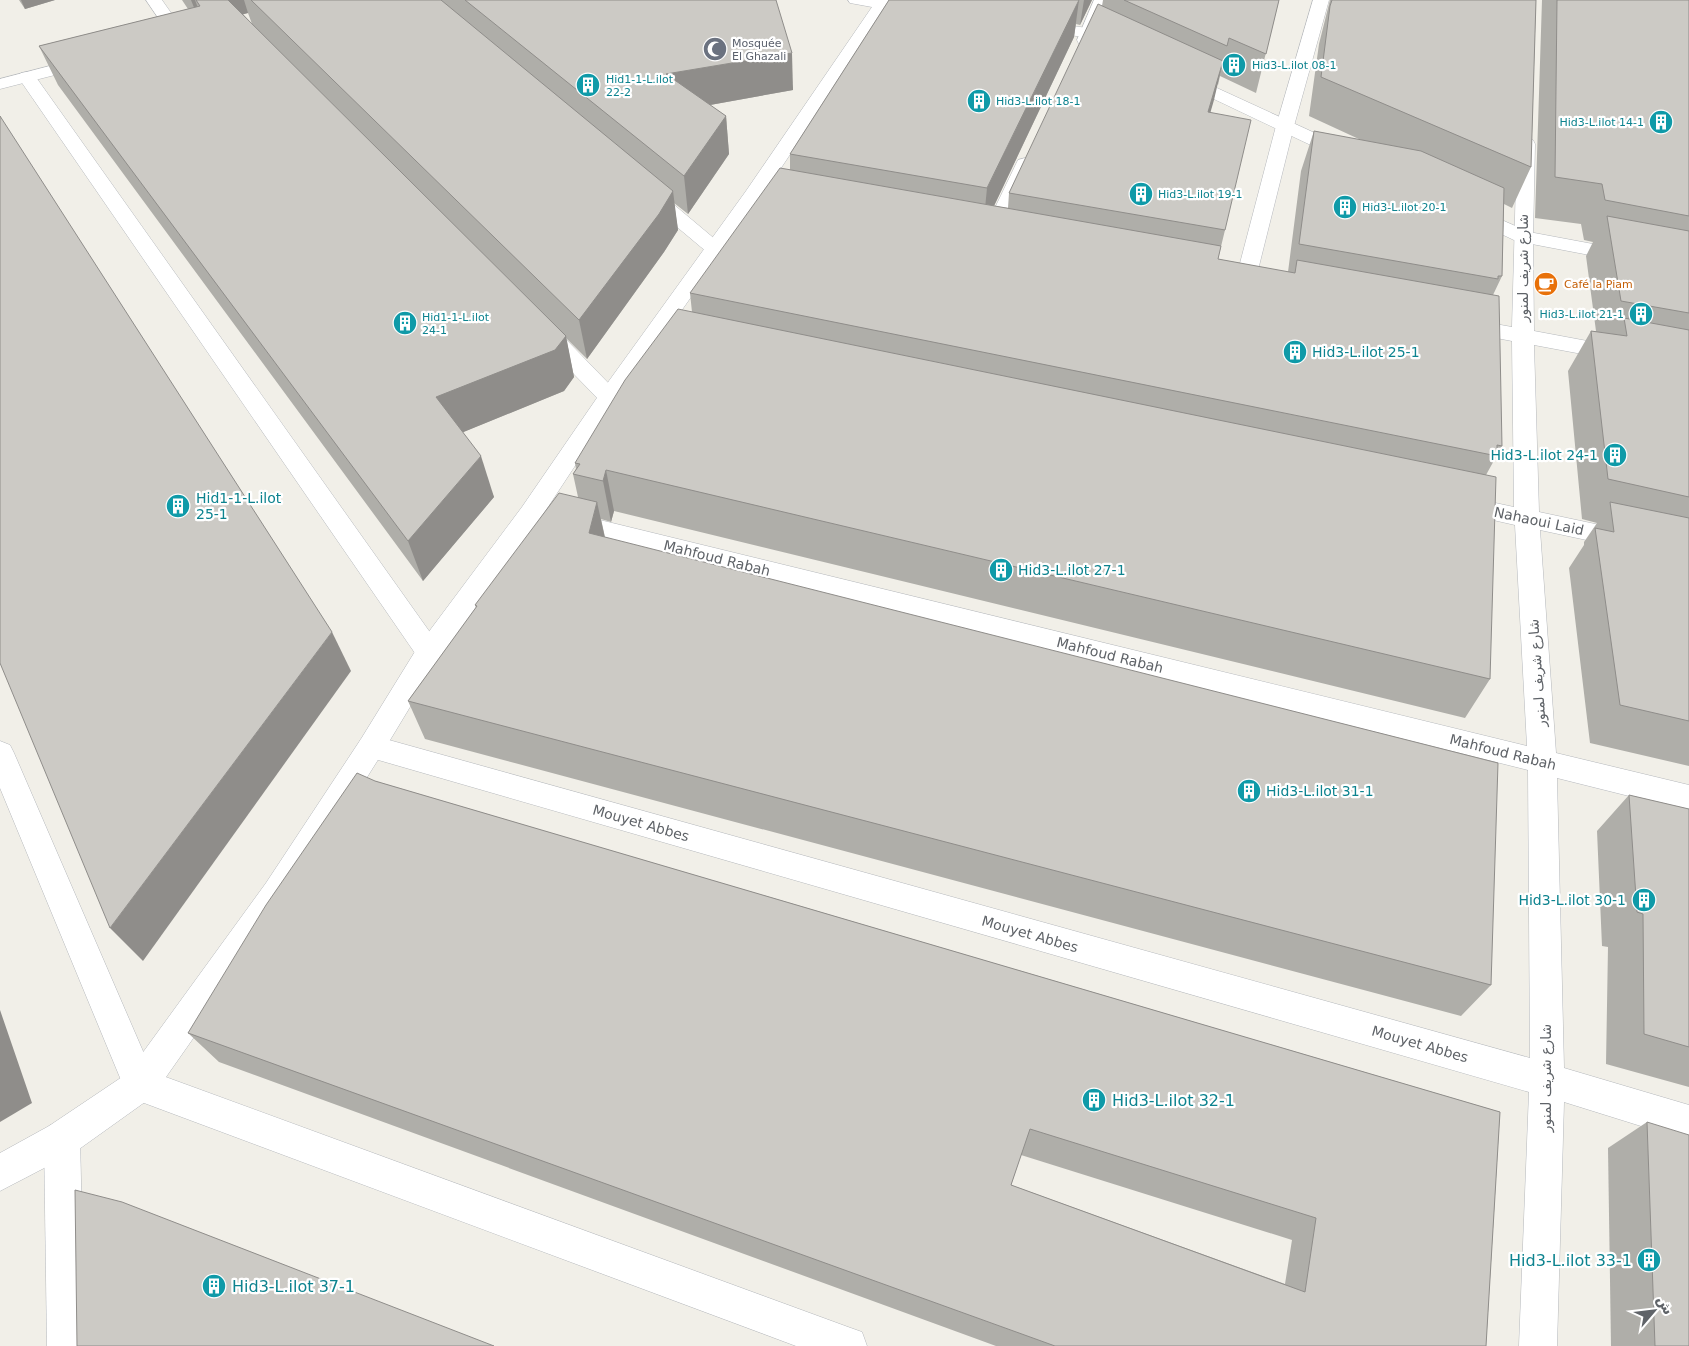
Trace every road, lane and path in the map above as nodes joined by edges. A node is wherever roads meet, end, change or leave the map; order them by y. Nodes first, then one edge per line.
1 (154, 0) edge
2 (856, 0) edge
3 (1102, 0) edge
4 (1321, 0) edge
5 (884, 2) edge
6 (912, 8) edge
7 (1019, 23) edge
8 (200, 32) edge
9 (1088, 33) junction
10 (180, 36) junction
11 (161, 42) edge
12 (1079, 51) edge
13 (1132, 54) edge
14 (104, 57) edge
15 (1168, 71) edge
16 (27, 77) junction
17 (0, 84) edge
18 (1528, 118) edge
19 (1285, 126) junction
20 (1032, 149) edge
21 (1364, 163) edge
22 (631, 179) edge
23 (1452, 204) edge
24 (1523, 237) junction
25 (990, 239) edge
26 (714, 249) junction
27 (1689, 268) edge
28 (1244, 285) edge
29 (532, 319) edge
30 (1446, 322) edge
31 (1523, 336) junction
32 (1689, 367) edge
33 (610, 397) junction
34 (1440, 501) edge
35 (531, 513) junction
36 (1527, 519) junction
37 (1689, 553) edge
38 (429, 652) junction
39 (371, 747) junction
40 (0, 753) edge
41 (1542, 762) junction
42 (1689, 798) edge
43 (1547, 1080) junction
44 (140, 1085) junction
45 (1689, 1123) edge
46 (62, 1139) junction
47 (0, 1173) edge
48 (66, 1346) edge
49 (848, 1346) edge
50 (1538, 1346) edge

1 - 10 street
2 - 5 street
3 - 9 street
4 - 19 street
5 - 6 street
5 - 26 street
7 - 9 street
8 - 10 street
9 - 12 street
9 - 13 street
10 - 11 street
14 - 16 street
15 - 19 street
16 - 17 street
16 - 38 street
18 - 24 street, شارع شريف لمنور
19 - 21 street
19 - 28 street
20 - 25 street
22 - 26 street
23 - 24 street
24 - 27 street
24 - 31 street, شارع شريف لمنور
26 - 33 street
29 - 33 street
30 - 31 street
31 - 32 street
31 - 36 street, شارع شريف لمنور
33 - 35 street
34 - 36 street, Nahaoui Laid
35 - 38 street
35 - 41 street, Mahfoud Rabah
36 - 37 street, Nahaoui Laid
36 - 41 street, شارع شريف لمنور
38 - 39 street
39 - 43 street, Mouyet Abbes
39 - 44 street
40 - 44 street
41 - 42 street, Mahfoud Rabah
41 - 43 street, شارع شريف لمنور
43 - 45 street, Mouyet Abbes
43 - 50 street, شارع شريف لمنور
44 - 46 street
44 - 49 street
46 - 47 street
46 - 48 street

